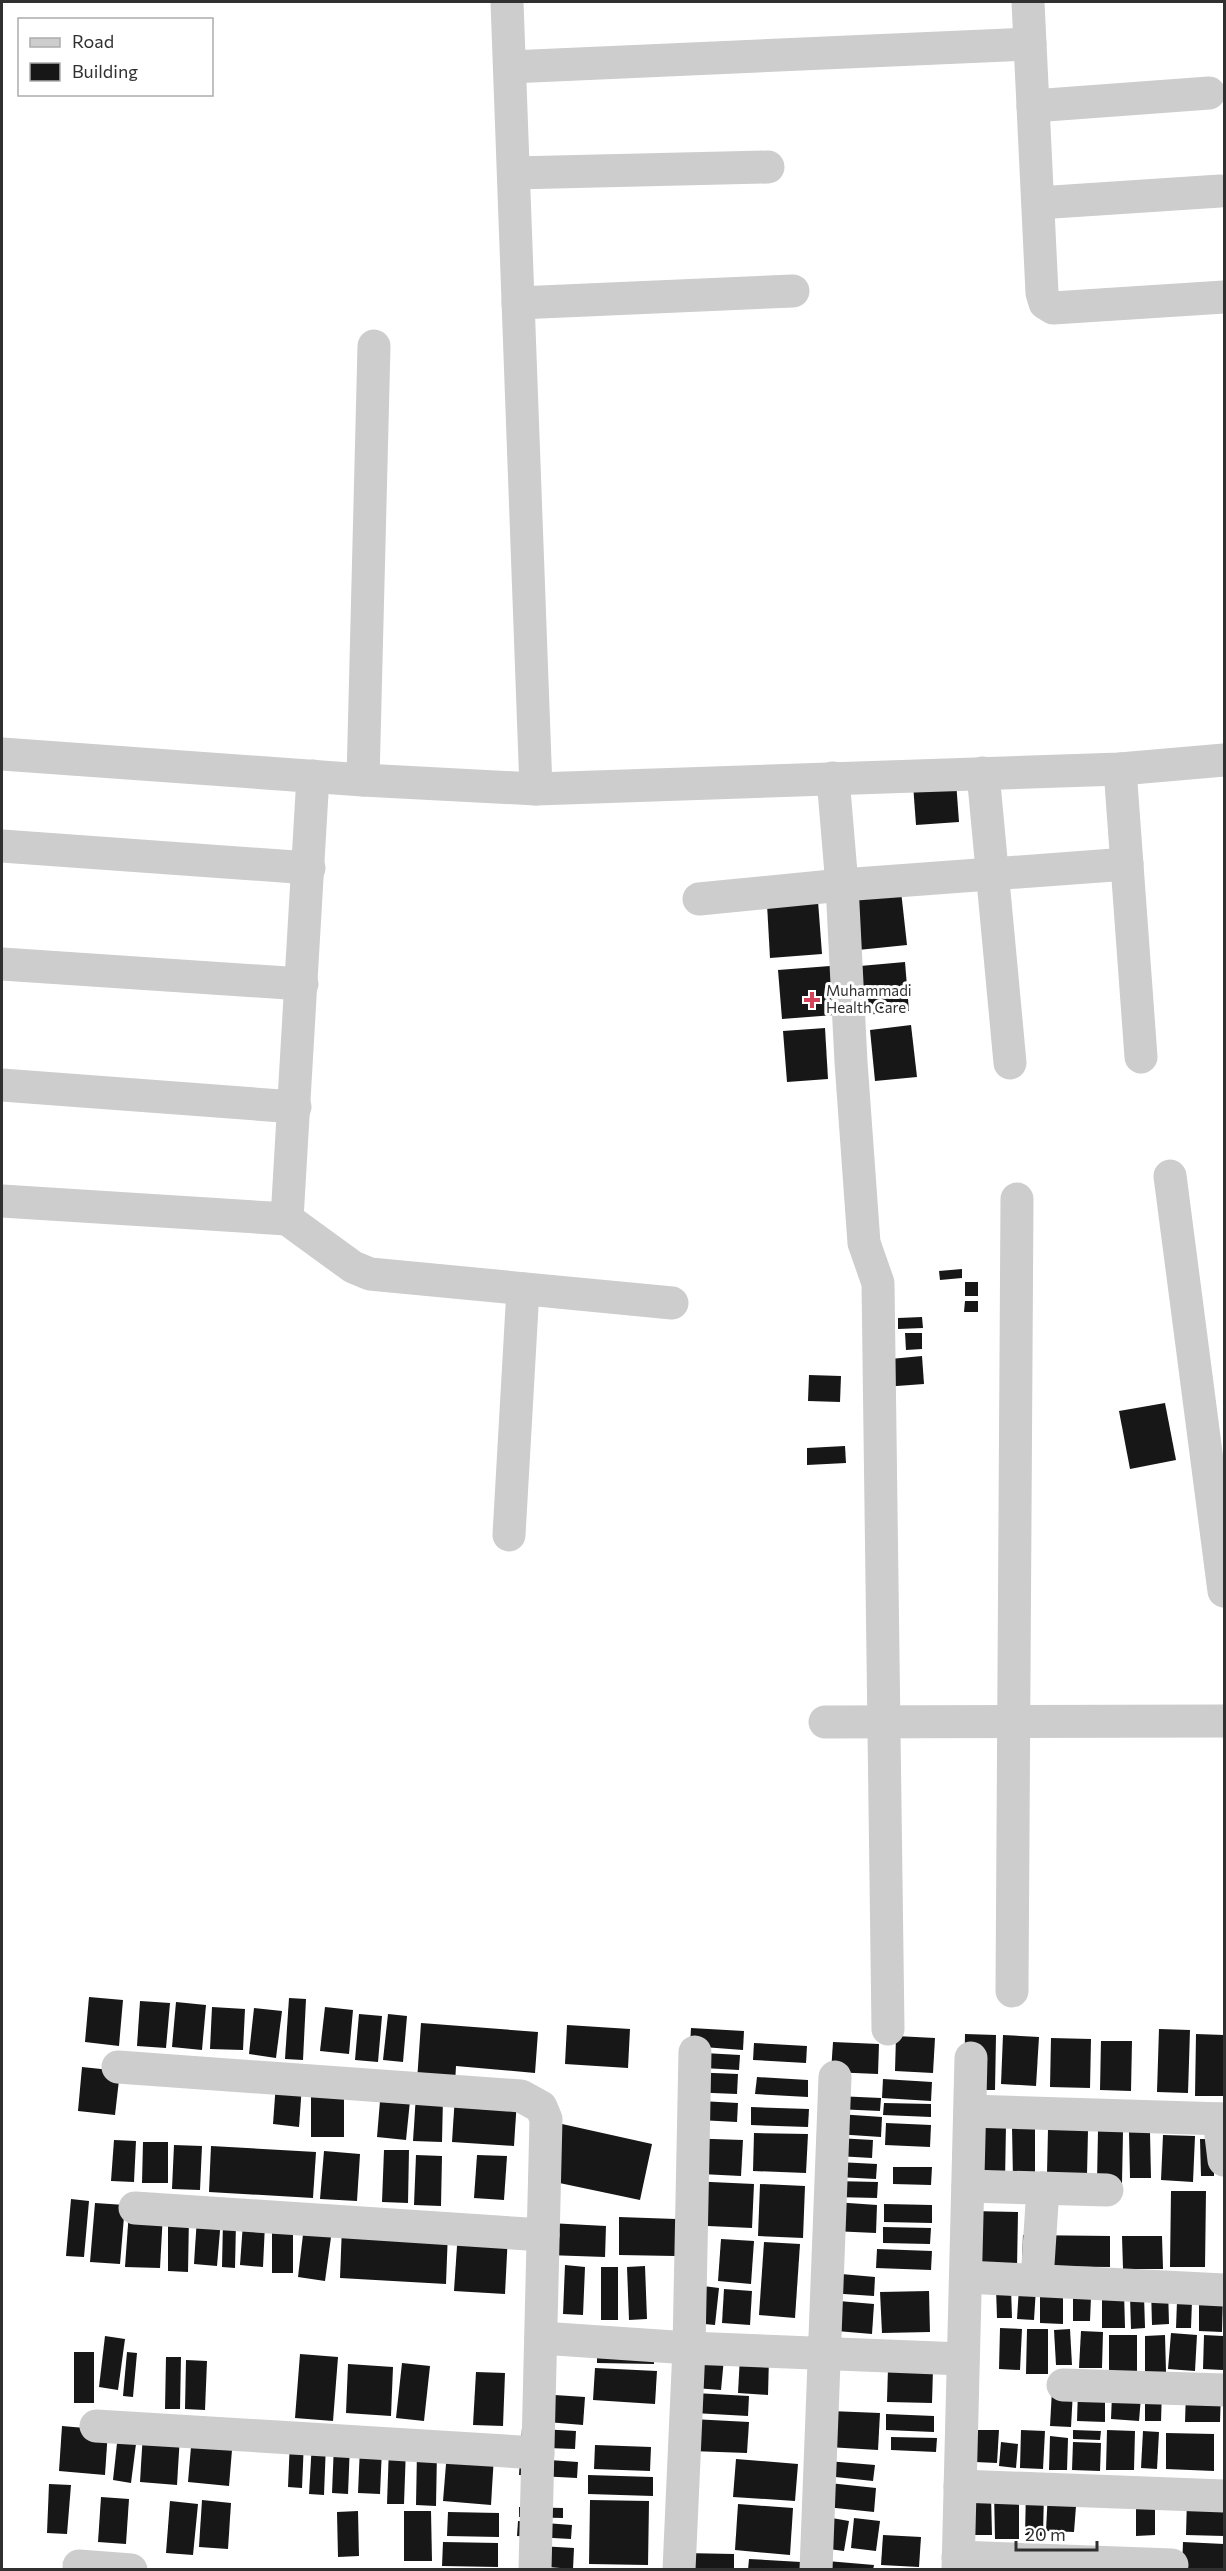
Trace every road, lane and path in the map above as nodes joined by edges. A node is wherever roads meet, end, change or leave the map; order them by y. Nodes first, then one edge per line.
1 (507, 2) edge
2 (1028, 2) edge
3 (1030, 44) junction
4 (510, 67) junction
5 (1209, 93) dead end
6 (1033, 106) junction
7 (768, 167) dead end
8 (514, 173) junction
9 (1220, 191) dead end
10 (1038, 203) junction
11 (793, 291) dead end
12 (1224, 297) edge
13 (518, 303) junction
14 (374, 346) dead end
15 (2, 754) edge
16 (1224, 760) edge
17 (1120, 769) junction
18 (983, 773) junction
19 (313, 776) junction
20 (833, 778) junction
21 (363, 780) junction
22 (536, 789) junction
23 (2, 846) edge
24 (1127, 864) junction
25 (309, 868) junction
26 (992, 874) junction
27 (842, 885) junction
28 (699, 899) dead end
29 (2, 964) edge
30 (302, 984) junction
31 (1141, 1057) dead end
32 (1010, 1063) dead end
33 (2, 1085) edge
34 (295, 1107) junction
35 (1170, 1176) dead end
36 (1017, 1198) dead end
37 (2, 1201) edge
38 (287, 1219) junction
39 (523, 1289) junction
40 (672, 1303) dead end
41 (509, 1535) dead end
42 (1224, 1586) edge
43 (1224, 1591) edge
44 (1015, 1721) junction
45 (1224, 1721) edge
46 (825, 1722) dead end
47 (884, 1722) junction
48 (1012, 1990) dead end
49 (888, 2029) dead end
50 (695, 2052) dead end
51 (971, 2058) dead end
52 (118, 2067) dead end
53 (835, 2077) dead end
54 (970, 2111) junction
55 (1222, 2119) edge
56 (1224, 2160) edge
57 (968, 2186) junction
58 (1043, 2188) junction
59 (1107, 2190) dead end
60 (135, 2208) dead end
61 (543, 2235) junction
62 (966, 2277) junction
63 (1037, 2280) junction
64 (1224, 2290) edge
65 (541, 2338) junction
66 (689, 2348) junction
67 (825, 2353) junction
68 (963, 2359) junction
69 (1063, 2385) dead end
70 (1224, 2390) edge
71 (96, 2426) dead end
72 (538, 2453) junction
73 (960, 2486) junction
74 (1224, 2496) edge
75 (958, 2563) edge
76 (1172, 2565) dead end
77 (79, 2566) dead end
78 (130, 2570) edge
79 (536, 2570) edge
80 (679, 2570) edge
81 (816, 2570) edge

1 - 4 street
2 - 3 street
3 - 4 street
3 - 6 street
4 - 8 street
5 - 6 street
6 - 10 street
7 - 8 street
8 - 13 street
9 - 10 street
10 - 12 street
11 - 13 street
13 - 22 street
14 - 21 street
15 - 19 street
16 - 17 street
17 - 18 street
17 - 24 street
18 - 20 street
18 - 26 street
19 - 21 street
19 - 25 street
20 - 22 street
20 - 27 street
21 - 22 street
23 - 25 street
24 - 26 street
24 - 31 street
25 - 30 street
26 - 27 street
26 - 32 street
27 - 28 street
27 - 47 street
29 - 30 street
30 - 34 street
33 - 34 street
34 - 38 street
35 - 42 street
36 - 44 street
37 - 38 street
38 - 39 street
39 - 40 street
39 - 41 street
42 - 43 street
44 - 45 street
44 - 47 street
44 - 48 street
46 - 47 street
47 - 49 street
50 - 66 street
51 - 54 street
52 - 61 street
53 - 67 street
54 - 55 street
54 - 57 street
55 - 56 street
57 - 58 street
57 - 62 street
58 - 59 street
58 - 63 street
60 - 61 street
61 - 65 street
62 - 63 street
62 - 68 street
63 - 64 street
65 - 66 street
65 - 72 street
66 - 67 street
66 - 80 street
67 - 68 street
67 - 81 street
68 - 73 street
69 - 70 street
71 - 72 street
72 - 79 street
73 - 74 street
73 - 75 street
75 - 76 street
77 - 78 street

